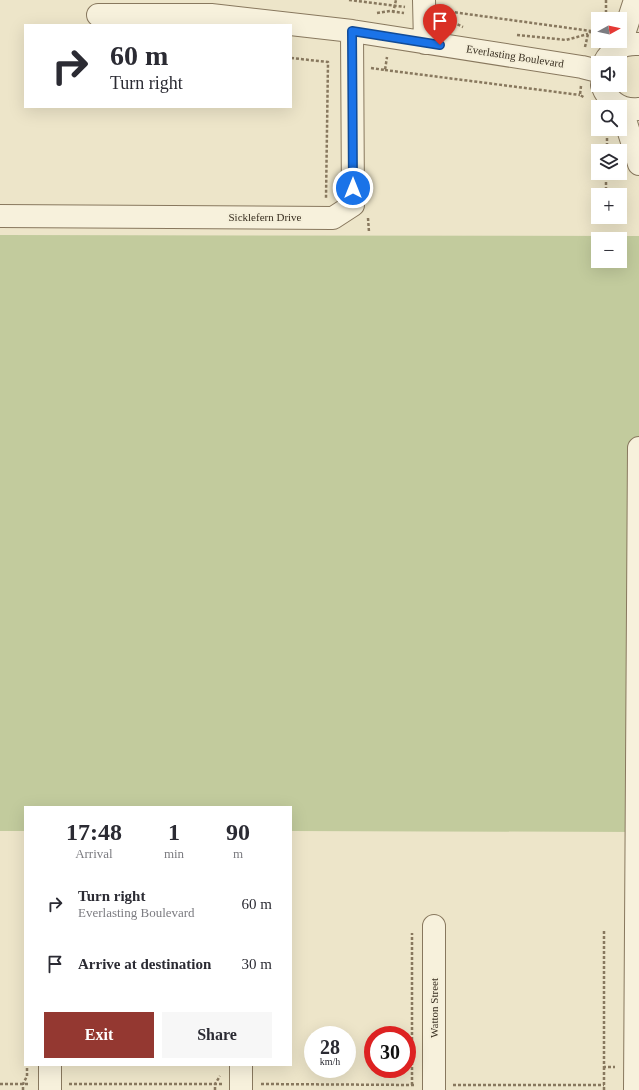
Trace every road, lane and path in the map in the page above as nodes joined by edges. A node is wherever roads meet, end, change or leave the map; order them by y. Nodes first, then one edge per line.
1 (349, 0) edge
2 (606, 0) edge
3 (635, 0) edge
4 (424, 4) edge
5 (211, 8) edge
6 (606, 12) edge
7 (98, 16) dead end
8 (352, 31) junction
9 (591, 31) dead end
10 (425, 43) junction
11 (629, 45) edge
12 (609, 56) edge
13 (292, 58) edge
14 (591, 69) edge
15 (385, 70) dead end
16 (605, 92) edge
17 (580, 96) dead end
18 (630, 108) edge
19 (639, 164) edge
20 (320, 198) dead end
21 (0, 216) edge
22 (639, 448) edge
23 (434, 926) dead end
24 (604, 931) dead end
25 (412, 933) dead end
26 (27, 1066) edge
27 (604, 1067) junction
28 (635, 1067) junction
29 (220, 1070) dead end
30 (50, 1080) edge
31 (241, 1080) edge
32 (0, 1084) edge
33 (23, 1084) junction
34 (215, 1084) junction
35 (412, 1085) junction
36 (604, 1085) junction
37 (434, 1088) edge
38 (23, 1090) edge
39 (215, 1090) edge
40 (604, 1090) edge
41 (635, 1090) edge

1 - 4 path
2 - 6 path
3 - 11 street
4 - 9 path
4 - 10 street
5 - 7 street, Everlasting Boulevard
5 - 8 street, Everlasting Boulevard
8 - 10 street, Everlasting Boulevard
8 - 21 street, Sicklefern Drive
10 - 14 street, Everlasting Boulevard
11 - 12 street
13 - 20 path
15 - 17 path
16 - 18 street
18 - 19 street
22 - 28 street
23 - 37 street, Watton Street
24 - 27 path
25 - 35 path
26 - 33 path
27 - 28 path
27 - 36 path
28 - 41 street
29 - 34 path
30 - 33 path
30 - 34 path
31 - 34 path
31 - 35 path
32 - 33 path
33 - 38 path
34 - 39 path
35 - 37 path
36 - 37 path
36 - 40 path

